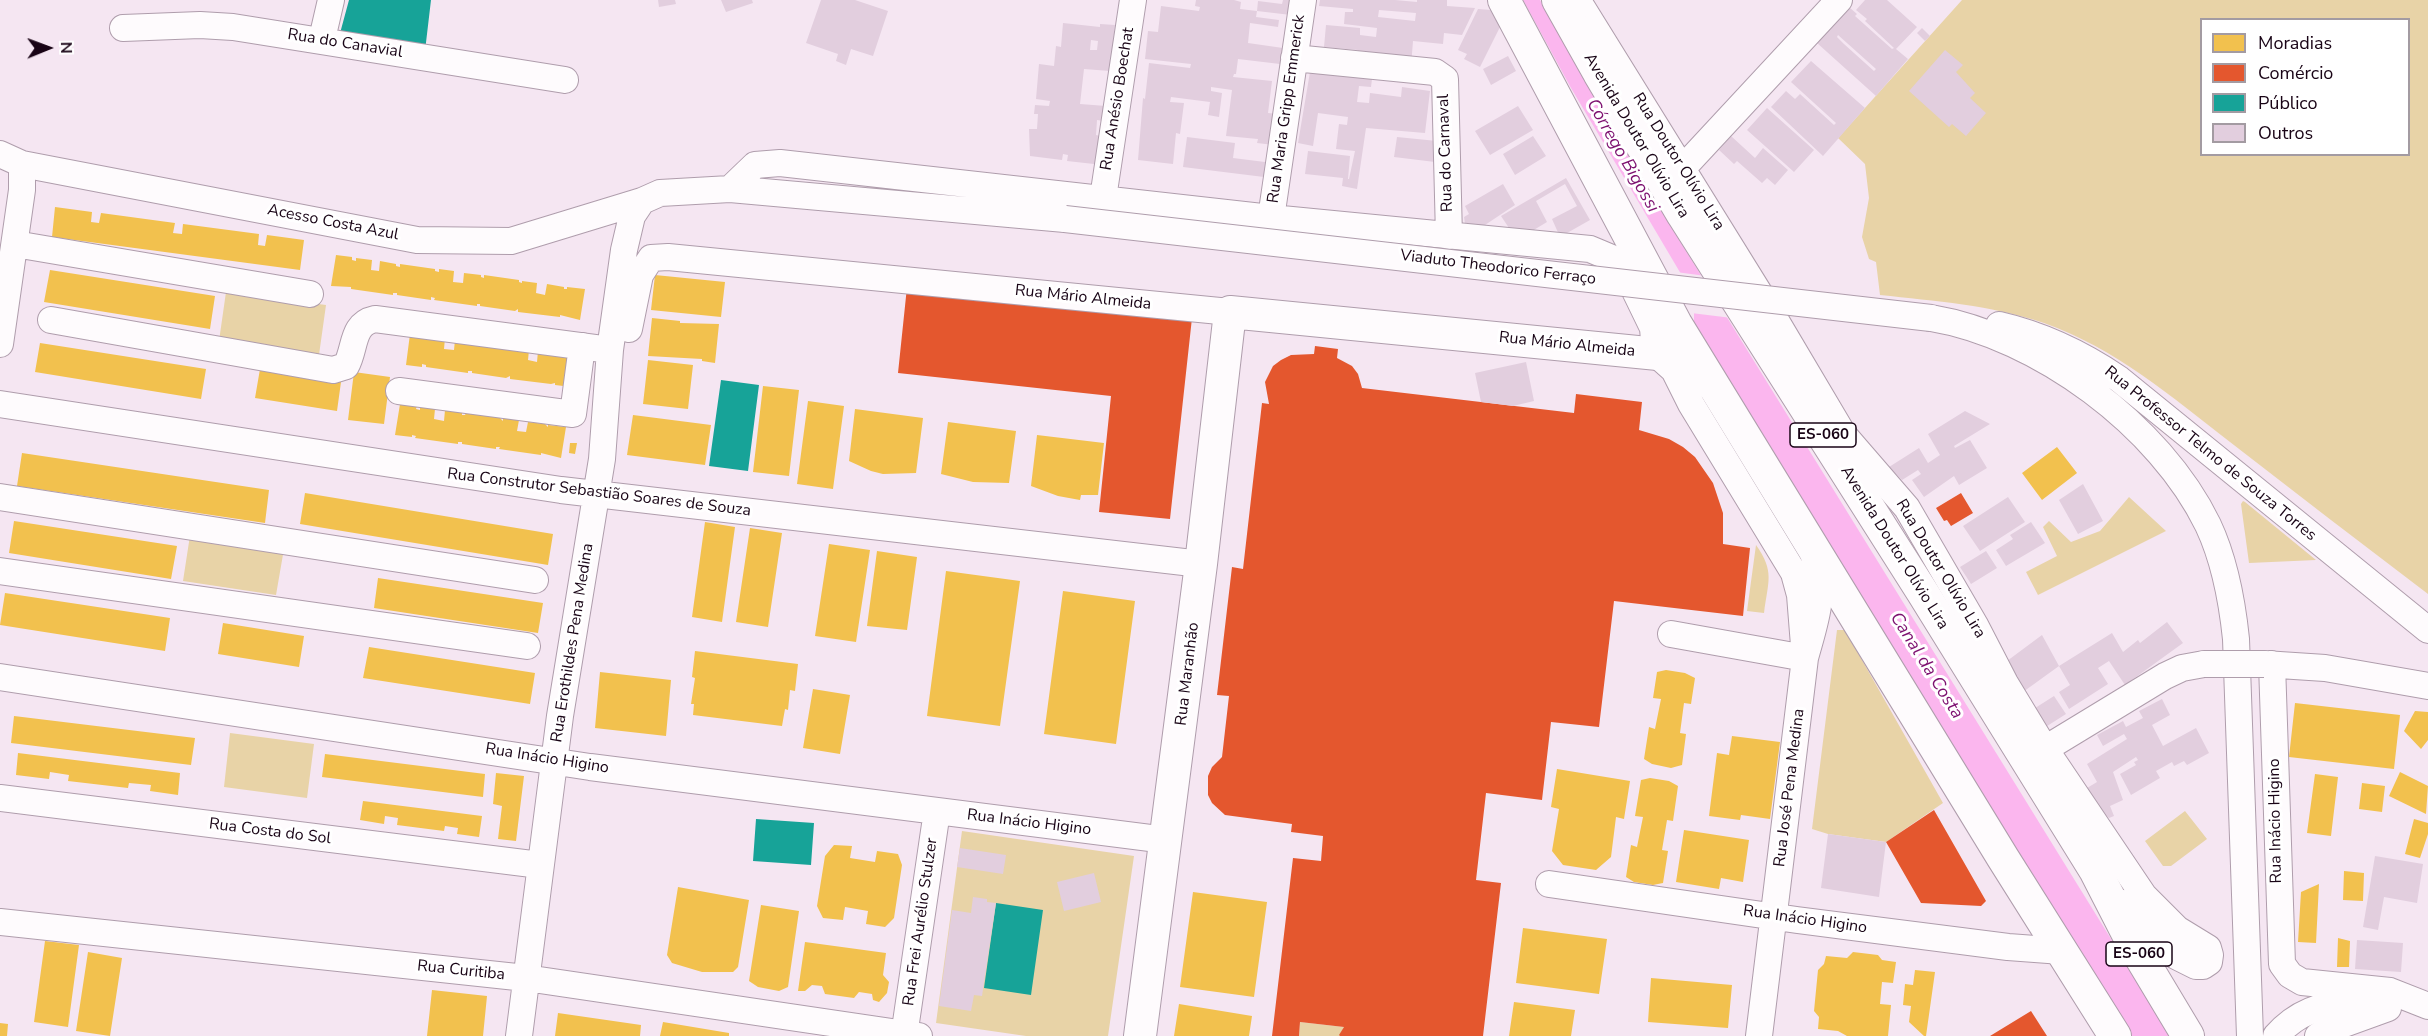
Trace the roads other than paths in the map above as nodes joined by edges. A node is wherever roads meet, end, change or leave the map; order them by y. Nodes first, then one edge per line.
1 (331, 0) edge
2 (1133, 0) edge
3 (1303, 0) edge
4 (1504, 0) edge
5 (1568, 1) edge
6 (1835, 2) edge
7 (123, 28) dead end
8 (322, 39) junction
9 (1294, 58) junction
10 (565, 80) dead end
11 (11, 159) edge
12 (1682, 169) junction
13 (730, 189) junction
14 (1103, 198) junction
15 (642, 201) junction
16 (1271, 218) junction
17 (1449, 236) junction
18 (15, 244) junction
19 (310, 294) dead end
20 (1230, 312) junction
21 (1932, 318) junction
22 (51, 320) dead end
23 (0, 344) edge
24 (582, 346) junction
25 (610, 350) junction
26 (1655, 353) junction
27 (1712, 385) junction
28 (399, 391) dead end
29 (0, 404) edge
30 (602, 459) junction
31 (596, 495) junction
32 (0, 497) edge
33 (1809, 543) junction
34 (1201, 564) junction
35 (3, 572) edge
36 (535, 580) dead end
37 (2428, 630) edge
38 (1671, 634) dead end
39 (527, 646) dead end
40 (1805, 658) junction
41 (2268, 664) junction
42 (0, 677) edge
43 (2428, 686) edge
44 (2045, 749) junction
45 (555, 760) junction
46 (0, 798) edge
47 (937, 811) junction
48 (1167, 840) junction
49 (540, 865) junction
50 (2095, 870) junction
51 (1549, 884) dead end
52 (1775, 917) junction
53 (0, 922) edge
54 (2062, 951) junction
55 (526, 978) junction
56 (2081, 979) junction
57 (2397, 1005) junction
58 (2428, 1006) edge
59 (909, 1035) edge
60 (519, 1036) edge
61 (1140, 1036) edge
62 (1759, 1036) edge
63 (2098, 1036) edge
64 (2115, 1036) edge
65 (2188, 1036) edge
66 (2250, 1036) edge
67 (2276, 1036) edge
68 (2318, 1036) edge

1 - 8 street
2 - 14 street, Rua Anésio Boechat
3 - 9 street, Rua Maria Gripp Emmerick
4 - 27 main road
5 - 12 street, Rua Doutor Olívio Lira
5 - 50 main road, Avenida Doutor Olívio Lira / ES-060
6 - 12 street
7 - 8 street, Rua do Canavial
8 - 10 street, Rua do Canavial
9 - 16 street, Rua Maria Gripp Emmerick
9 - 17 street, Rua do Carnaval
11 - 15 street, Acesso Costa Azul
11 - 18 street
12 - 44 street, Rua Doutor Olívio Lira
13 - 14 street
13 - 15 street
13 - 21 street, Viaduto Theodorico Ferraço, bridge
14 - 16 street
15 - 25 street, Rua Erothildes Pena Medina
16 - 17 street
17 - 26 street
18 - 19 street
18 - 23 street
20 - 26 main road, Rua Mário Almeida
20 - 30 street, Rua Mário Almeida
20 - 34 main road, Rua Maranhão
21 - 37 street, Rua Professor Telmo de Souza Torres
21 - 66 street
22 - 24 street
24 - 25 street
24 - 28 street
25 - 30 street, Rua Erothildes Pena Medina
26 - 27 main road, Rua Mário Almeida
26 - 40 street
27 - 33 main road
29 - 31 street, Rua Construtor Sebastião Soares de Souza
30 - 31 street, Rua Erothildes Pena Medina
31 - 34 street, Rua Construtor Sebastião Soares de Souza
31 - 45 street, Rua Erothildes Pena Medina
32 - 36 street
33 - 40 street, Rua José Pena Medina
33 - 54 main road
34 - 48 main road, Rua Maranhão
35 - 39 street
38 - 40 street
40 - 52 street, Rua José Pena Medina
41 - 43 street
41 - 44 street, bridge
41 - 58 street, Rua Inácio Higino
42 - 45 street, Rua Inácio Higino
44 - 50 street, Rua Doutor Olívio Lira
45 - 47 street, Rua Inácio Higino
45 - 49 street, Rua Erothildes Pena Medina
46 - 49 street, Rua Costa do Sol
47 - 48 street, Rua Inácio Higino
47 - 59 street, Rua Frei Aurélio Stulzer
48 - 61 main road, Rua Maranhão
49 - 55 street, Rua Erothildes Pena Medina
50 - 65 main road, Avenida Doutor Olívio Lira / ES-060
51 - 52 street, Rua Inácio Higino
52 - 54 street, Rua Inácio Higino
52 - 62 street, Rua José Pena Medina
53 - 55 street, Rua Curitiba
54 - 56 main road
55 - 59 street, Rua Curitiba
55 - 60 street, Rua Erothildes Pena Medina
56 - 63 street
56 - 64 main road
57 - 58 street, Rua Inácio Higino
57 - 67 street, Rua Inácio Higino
57 - 68 street

